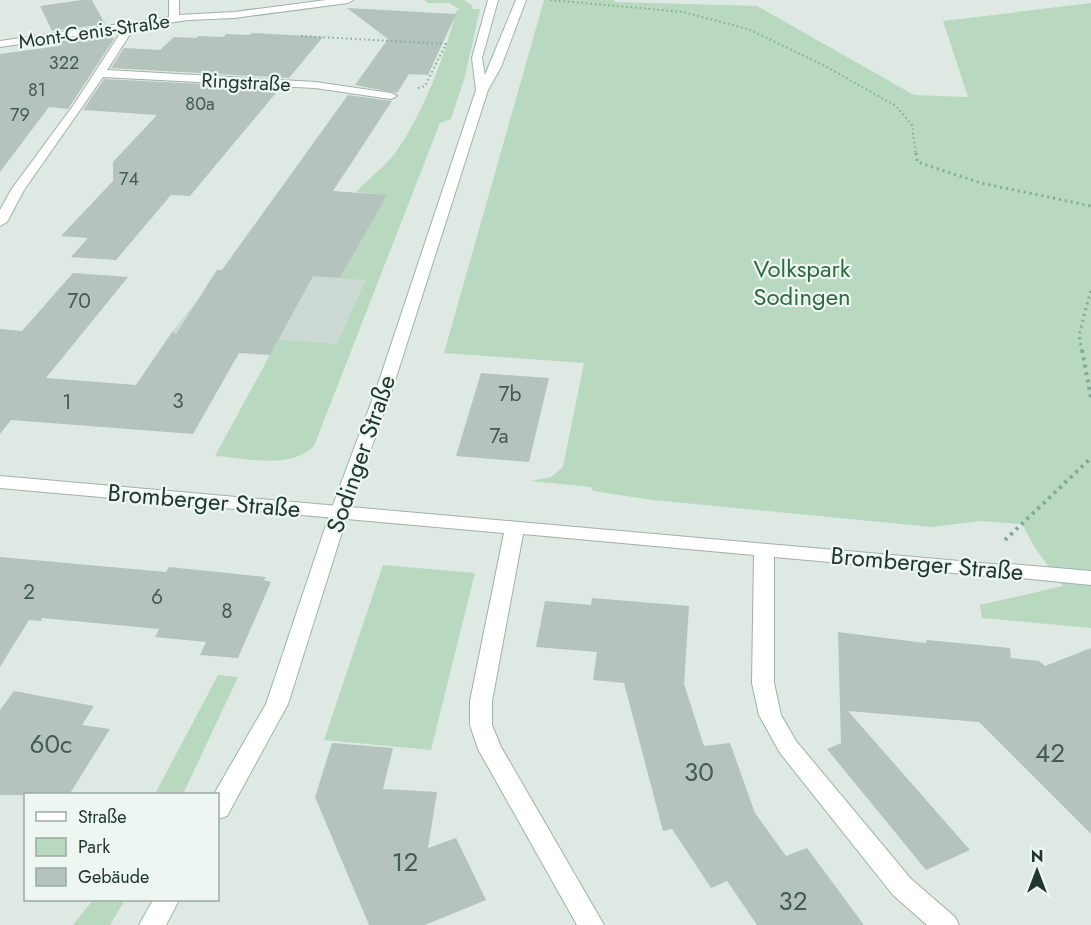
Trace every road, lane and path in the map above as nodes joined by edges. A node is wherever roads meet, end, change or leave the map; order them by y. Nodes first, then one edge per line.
1 (174, 0) edge
2 (284, 0) edge
3 (348, 0) edge
4 (493, 0) edge
5 (520, 0) edge
6 (550, 0) edge
7 (188, 17) junction
8 (174, 20) junction
9 (130, 26) junction
10 (297, 36) dead end
11 (0, 44) edge
12 (100, 73) junction
13 (482, 90) junction
14 (391, 96) joint
15 (1091, 206) edge
16 (0, 222) edge
17 (1091, 289) edge
18 (1091, 398) edge
19 (1091, 458) edge
20 (0, 482) edge
21 (339, 513) junction
22 (515, 528) junction
23 (764, 549) junction
24 (1009, 571) junction
25 (1091, 578) edge
26 (219, 807) edge
27 (165, 901) edge
28 (152, 925) edge
29 (591, 925) edge
30 (946, 925) edge

1 - 8 street
2 - 7 street, Mont-Cenis-Straße
3 - 7 street, Mont-Cenis-Straße
4 - 13 street, Sodinger Straße
5 - 13 street, Sodinger Straße
6 - 15 path
7 - 8 street, Mont-Cenis-Straße
8 - 9 street, Mont-Cenis-Straße
9 - 11 street, Mont-Cenis-Straße
9 - 12 street
10 - 14 path
12 - 14 street, Ringstraße
12 - 16 street
13 - 21 street, Sodinger Straße
17 - 18 path
19 - 24 path
20 - 21 street, Bromberger Straße
21 - 22 street, Bromberger Straße
21 - 26 street, Sodinger Straße
22 - 23 street, Bromberger Straße
22 - 29 street
23 - 24 street, Bromberger Straße
23 - 30 street
24 - 25 street, Bromberger Straße
27 - 28 street

